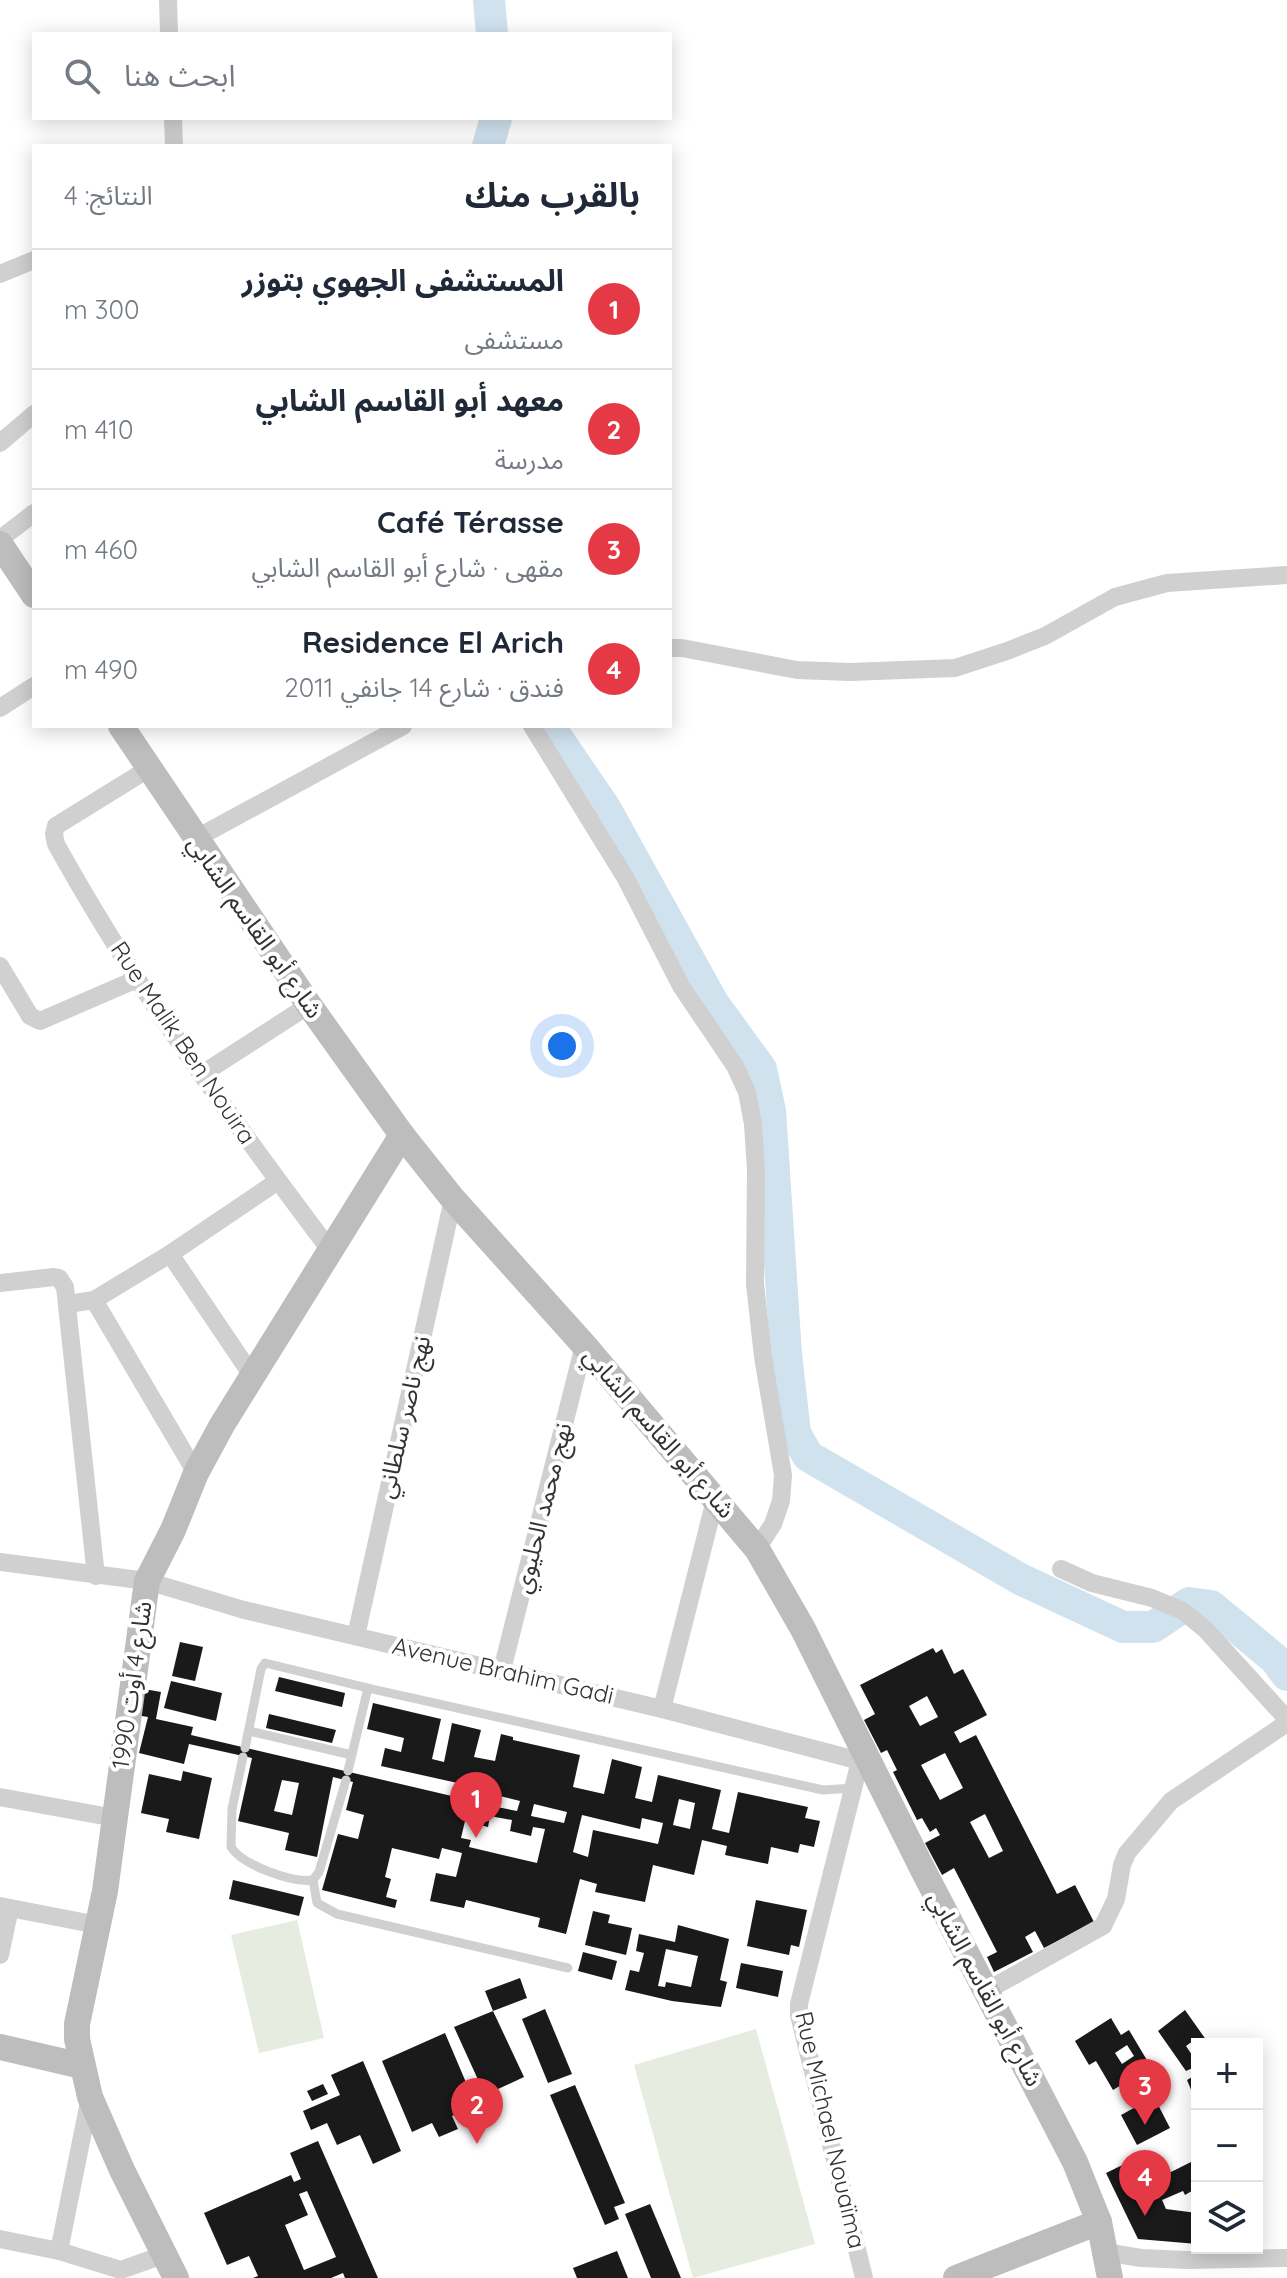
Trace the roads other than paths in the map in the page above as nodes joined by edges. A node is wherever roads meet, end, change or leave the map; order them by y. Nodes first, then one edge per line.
1 (168, 0) edge
2 (169, 32) edge
3 (173, 120) edge
4 (174, 144) edge
5 (26, 262) edge
6 (0, 274) edge
7 (32, 416) edge
8 (0, 443) edge
9 (32, 515) edge
10 (0, 541) edge
11 (1287, 575) edge
12 (32, 592) edge
13 (672, 648) edge
14 (32, 687) edge
15 (0, 708) edge
16 (122, 728) edge
17 (399, 728) edge
18 (533, 728) edge
19 (148, 769) junction
20 (195, 839) junction
21 (1, 970) edge
22 (137, 979) junction
23 (309, 1005) junction
24 (202, 1074) junction
25 (402, 1135) junction
26 (278, 1181) junction
27 (453, 1199) junction
28 (330, 1250) junction
29 (170, 1254) junction
30 (0, 1283) edge
31 (94, 1300) junction
32 (68, 1304) junction
33 (584, 1345) junction
34 (253, 1377) junction
35 (196, 1473) junction
36 (715, 1500) junction
37 (757, 1549) junction
38 (0, 1562) edge
39 (1061, 1569) dead end
40 (96, 1576) junction
41 (147, 1581) junction
42 (356, 1636) junction
43 (502, 1670) junction
44 (368, 1688) junction
45 (662, 1709) junction
46 (1287, 1721) edge
47 (249, 1731) junction
48 (352, 1755) junction
49 (862, 1755) junction
50 (854, 1788) junction
51 (0, 1797) edge
52 (115, 1818) junction
53 (313, 1880) junction
54 (5, 1907) edge
55 (98, 1925) junction
56 (0, 1955) edge
57 (568, 1968) dead end
58 (986, 1991) junction
59 (0, 2047) edge
60 (82, 2066) junction
61 (90, 2097) junction
62 (1096, 2214) junction
63 (0, 2239) edge
64 (59, 2251) junction
65 (1105, 2252) junction
66 (163, 2255) junction
67 (1287, 2258) edge
68 (121, 2270) junction
69 (100, 2278) edge
70 (176, 2278) edge
71 (864, 2278) edge
72 (956, 2278) edge
73 (1110, 2278) edge

1 - 2 street
3 - 4 street
5 - 6 street
7 - 8 street
9 - 10 street
10 - 12 main road
11 - 13 street
14 - 15 street
16 - 19 main road, شارع أبو القاسم الشابي
17 - 20 street
18 - 37 street
19 - 20 main road, شارع أبو القاسم الشابي
19 - 22 street, Rue Malik Ben Nouira
20 - 23 main road, شارع أبو القاسم الشابي
21 - 22 street
22 - 24 street, Rue Malik Ben Nouira
23 - 24 street
23 - 25 main road, شارع أبو القاسم الشابي
24 - 26 street, Rue Malik Ben Nouira
25 - 27 main road, شارع أبو القاسم الشابي
25 - 28 main road, شارع 4 أوت 1990
26 - 28 street, Rue Malik Ben Nouira
26 - 29 street
27 - 33 main road, شارع أبو القاسم الشابي
27 - 42 street, نهج ناصر سلطاني
28 - 34 main road, شارع 4 أوت 1990
29 - 31 street
29 - 34 street
30 - 32 street
31 - 32 street
31 - 35 street
32 - 40 street
33 - 36 main road, شارع أبو القاسم الشابي
33 - 43 street, نهج محمد الحليوي
34 - 35 main road, شارع 4 أوت 1990
35 - 41 main road, شارع 4 أوت 1990
36 - 37 main road, شارع أبو القاسم الشابي
36 - 45 street
37 - 49 main road, شارع أبو القاسم الشابي
38 - 40 street, Avenue Brahim Gadi
39 - 46 street
40 - 41 street, Avenue Brahim Gadi
41 - 42 street, Avenue Brahim Gadi
41 - 52 main road, شارع 4 أوت 1990
42 - 43 street, Avenue Brahim Gadi
43 - 45 street, Avenue Brahim Gadi
44 - 47 lane
44 - 48 lane
44 - 50 lane
45 - 49 street, Avenue Brahim Gadi
46 - 58 street
47 - 48 lane
47 - 53 lane
48 - 53 lane
49 - 50 street, Rue Michael Nouaïma
49 - 58 main road, شارع أبو القاسم الشابي
50 - 71 street, Rue Michael Nouaïma
51 - 52 street
52 - 55 main road, شارع 4 أوت 1990
53 - 57 lane
54 - 55 street
54 - 56 street
55 - 60 main road, شارع 4 أوت 1990
58 - 62 main road, شارع أبو القاسم الشابي
59 - 60 main road
60 - 61 main road, شارع 4 أوت 1990
61 - 64 street
61 - 66 main road, شارع 4 أوت 1990
62 - 65 main road, شارع أبو القاسم الشابي
62 - 72 main road
63 - 64 street
64 - 68 street
65 - 67 street
65 - 73 main road, شارع أبو القاسم الشابي
66 - 68 street
66 - 70 main road, شارع 4 أوت 1990
68 - 69 street

